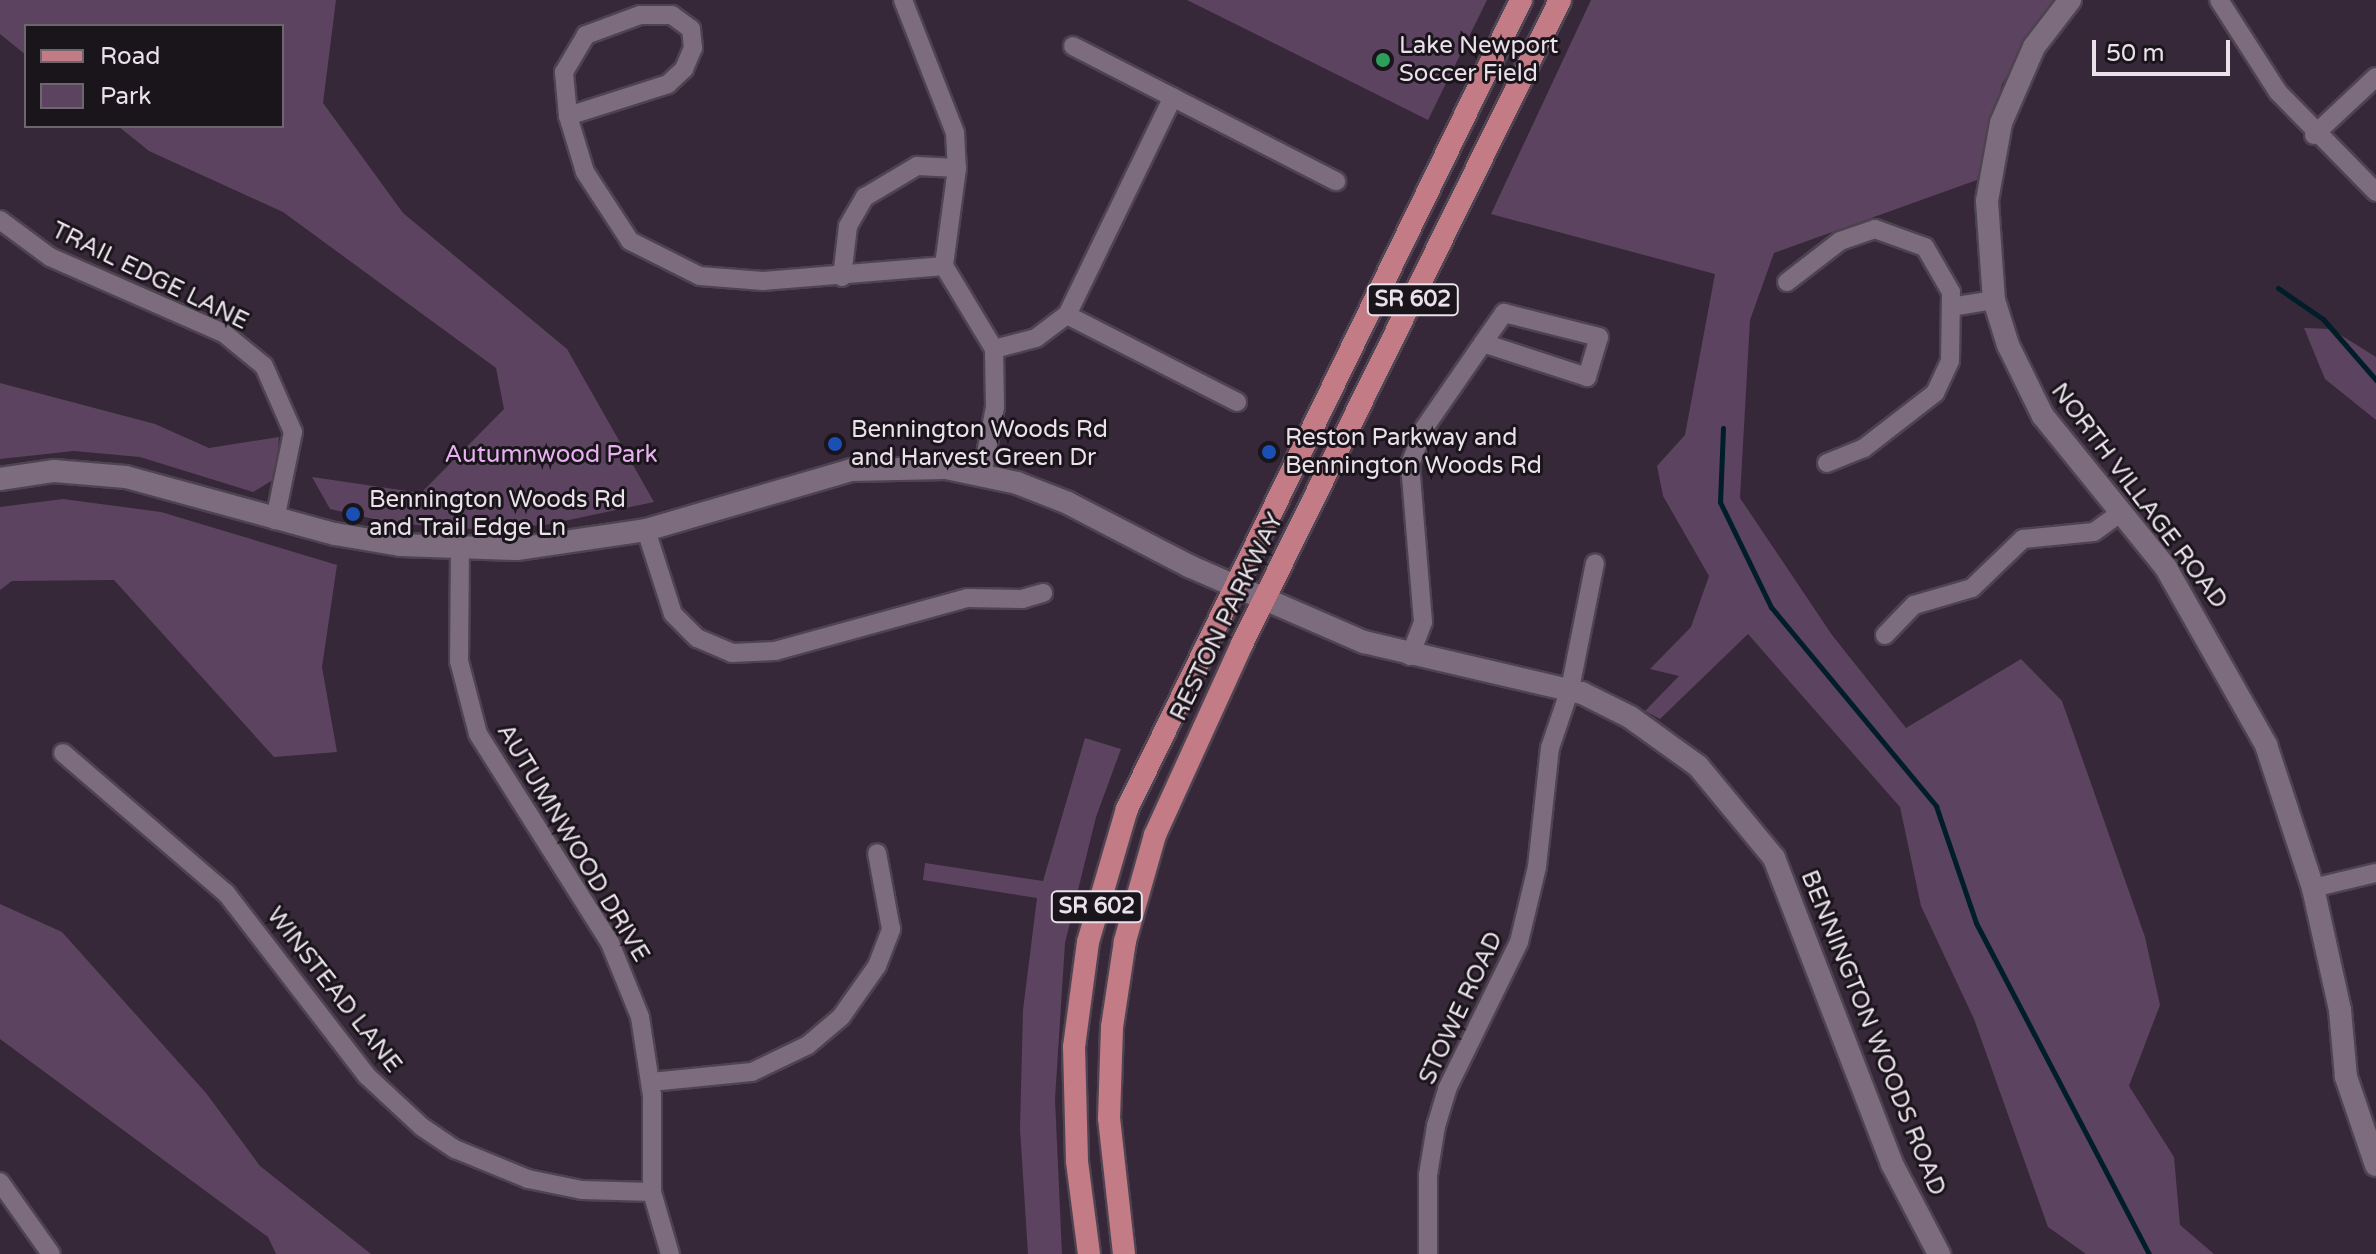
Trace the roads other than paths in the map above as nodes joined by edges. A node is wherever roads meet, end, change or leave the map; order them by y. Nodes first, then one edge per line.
1 (903, 0) edge
2 (1521, 0) edge
3 (1560, 0) edge
4 (2070, 0) edge
5 (2219, 0) edge
6 (1073, 46) dead end
7 (2376, 77) edge
8 (1173, 97) junction
9 (568, 116) junction
10 (2314, 135) junction
11 (957, 168) junction
12 (1336, 181) dead end
13 (2376, 192) edge
14 (0, 220) edge
15 (944, 266) junction
16 (842, 277) junction
17 (1787, 282) dead end
18 (1994, 300) junction
19 (1951, 307) junction
20 (1067, 315) junction
21 (1483, 343) junction
22 (994, 349) junction
23 (1237, 402) dead end
24 (1827, 463) dead end
25 (982, 475) junction
26 (0, 479) edge
27 (2122, 512) junction
28 (275, 520) junction
29 (646, 530) junction
30 (460, 549) junction
31 (1595, 563) dead end
32 (1232, 584) junction
33 (1043, 593) dead end
34 (1265, 599) junction
35 (1885, 635) dead end
36 (1410, 656) junction
37 (1570, 689) junction
38 (63, 753) dead end
39 (877, 853) dead end
40 (2376, 873) edge
41 (2313, 888) junction
42 (651, 1082) junction
43 (2376, 1165) edge
44 (0, 1182) edge
45 (652, 1192) junction
46 (46, 1249) edge
47 (24, 1254) edge
48 (670, 1254) edge
49 (1089, 1254) edge
50 (1124, 1254) edge
51 (1428, 1254) edge
52 (1939, 1254) edge

1 - 11 street
2 - 32 main road, RESTON PARKWAY / SR 602
3 - 34 main road, RESTON PARKWAY / SR 602
4 - 18 street, NORTH VILLAGE ROAD
5 - 10 street
6 - 8 street
7 - 10 street
8 - 12 street
8 - 20 street
9 - 9 street
9 - 16 street
10 - 13 street
11 - 15 street
11 - 16 street
14 - 28 street, TRAIL EDGE LANE
15 - 16 street
15 - 22 street
17 - 19 street
18 - 19 street
18 - 27 street, NORTH VILLAGE ROAD
19 - 24 street
20 - 22 street
20 - 23 street
21 - 21 street
21 - 36 street
22 - 25 street
25 - 29 street, BENNINGTON WOODS ROAD
25 - 32 street, BENNINGTON WOODS ROAD
26 - 28 street, BENNINGTON WOODS ROAD
27 - 35 street
27 - 41 street, NORTH VILLAGE ROAD
28 - 30 street, BENNINGTON WOODS ROAD
29 - 30 street, BENNINGTON WOODS ROAD
29 - 33 street
30 - 42 street, AUTUMNWOOD DRIVE
31 - 37 street, STOWE ROAD
32 - 34 street, BENNINGTON WOODS ROAD
32 - 49 main road, RESTON PARKWAY / SR 602
34 - 36 street, BENNINGTON WOODS ROAD
34 - 50 main road, RESTON PARKWAY / SR 602
36 - 37 street, BENNINGTON WOODS ROAD
37 - 51 street, STOWE ROAD
37 - 52 street, BENNINGTON WOODS ROAD
38 - 45 street, WINSTEAD LANE
39 - 42 street
40 - 41 street
41 - 43 street, NORTH VILLAGE ROAD
42 - 45 street, AUTUMNWOOD DRIVE
44 - 46 street
45 - 48 street, AUTUMNWOOD DRIVE
46 - 47 street

